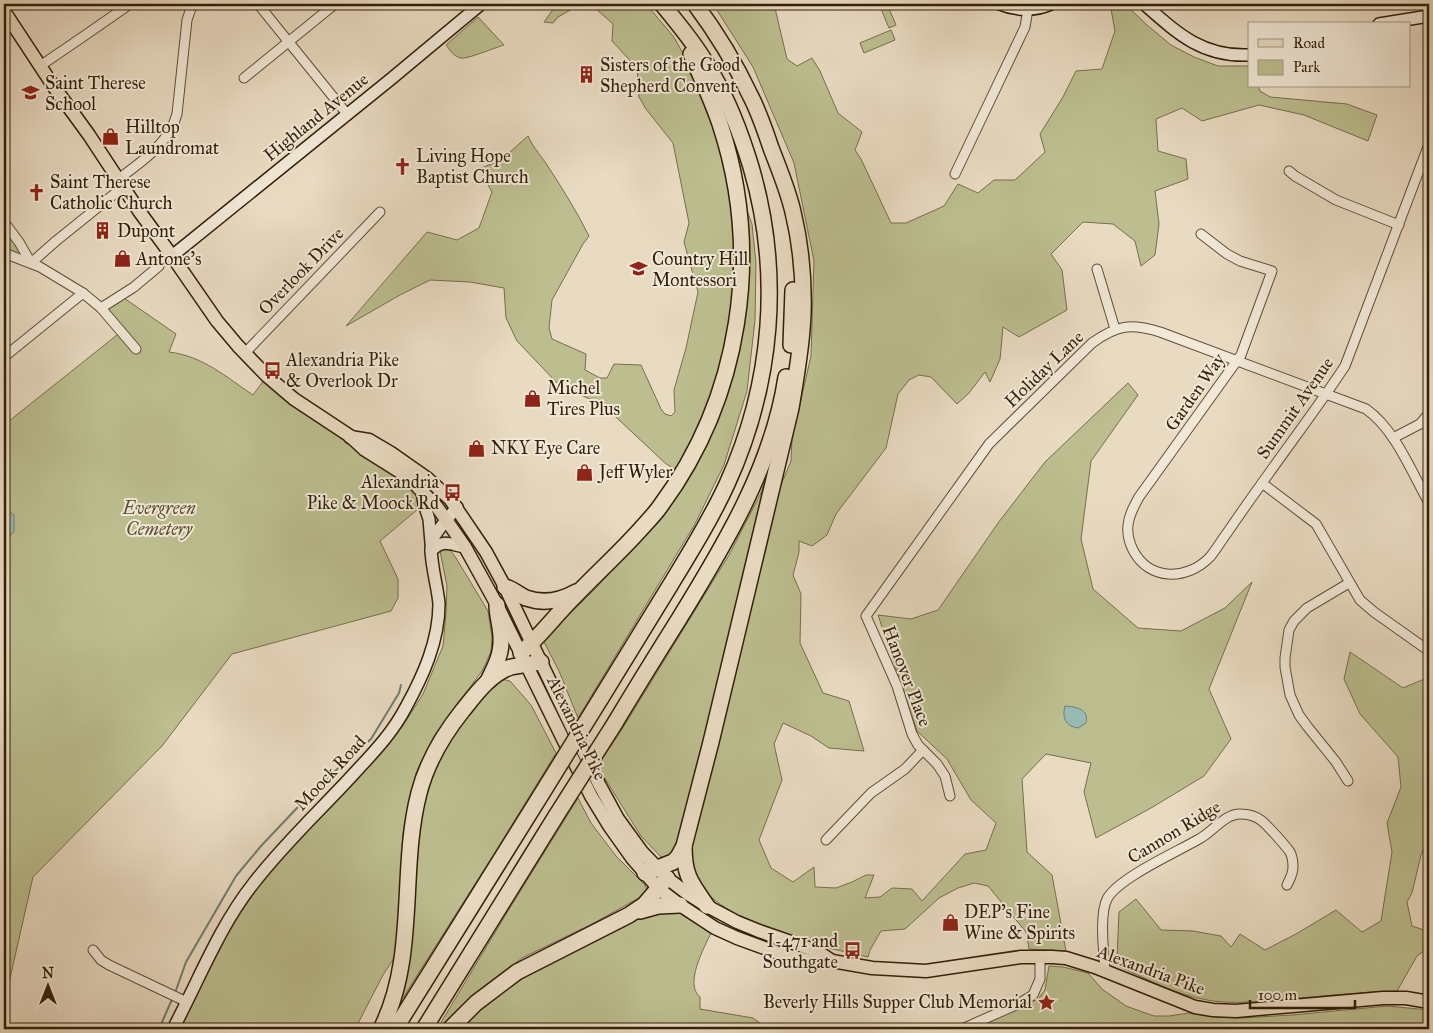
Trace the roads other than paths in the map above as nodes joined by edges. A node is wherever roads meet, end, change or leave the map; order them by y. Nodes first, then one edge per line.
1 (128, 4) edge
2 (195, 4) edge
3 (258, 4) edge
4 (335, 4) edge
5 (481, 4) edge
6 (662, 4) edge
7 (695, 4) edge
8 (1000, 4) edge
9 (1051, 4) edge
10 (1144, 4) edge
11 (1028, 9) junction
12 (4, 11) edge
13 (1429, 16) edge
14 (1392, 22) edge
15 (677, 23) junction
16 (289, 41) junction
17 (1248, 55) edge
18 (40, 66) junction
19 (244, 78) dead end
20 (347, 114) junction
21 (1429, 144) edge
22 (771, 148) junction
23 (1290, 172) dead end
24 (955, 174) dead end
25 (120, 184) junction
26 (380, 212) dead end
27 (4, 222) edge
28 (1399, 225) junction
29 (1201, 234) dead end
30 (4, 253) edge
31 (166, 261) junction
32 (31, 263) junction
33 (1097, 269) dead end
34 (82, 293) junction
35 (102, 308) junction
36 (1115, 329) junction
37 (136, 349) dead end
38 (245, 353) junction
39 (4, 358) edge
40 (1236, 361) junction
41 (1327, 394) junction
42 (1429, 413) edge
43 (350, 436) junction
44 (1393, 438) junction
45 (1262, 483) junction
46 (422, 491) junction
47 (1429, 503) edge
48 (460, 512) junction
49 (447, 521) junction
50 (465, 547) junction
51 (431, 551) junction
52 (1176, 574) joint
53 (1349, 583) junction
54 (505, 587) junction
55 (583, 588) junction
56 (497, 605) junction
57 (866, 616) joint
58 (1429, 651) edge
59 (530, 656) junction
60 (487, 683) junction
61 (923, 750) junction
62 (1348, 781) dead end
63 (950, 796) dead end
64 (826, 840) dead end
65 (684, 846) junction
66 (657, 877) junction
67 (1286, 884) dead end
68 (680, 905) junction
69 (707, 906) junction
70 (629, 915) junction
71 (93, 950) dead end
72 (1040, 957) junction
73 (832, 961) junction
74 (1105, 971) junction
75 (183, 1000) junction
76 (1429, 1002) edge
77 (173, 1029) edge
78 (381, 1029) edge
79 (395, 1029) edge
80 (424, 1029) edge
81 (450, 1029) edge
82 (962, 1029) edge

1 - 18 street
2 - 25 street
3 - 16 street
4 - 16 street
5 - 20 main road, Highland Avenue
6 - 15 highway
7 - 22 highway
8 - 11 main road
9 - 11 main road
10 - 17 main road
11 - 24 street
12 - 18 main road, Alexandria Pike
13 - 14 main road
15 - 55 highway
15 - 79 highway, bridge
16 - 19 street
16 - 20 street
18 - 25 main road, Alexandria Pike
20 - 31 main road, Highland Avenue
21 - 28 street, Summit Avenue
22 - 65 highway
22 - 80 highway, bridge
23 - 28 street
25 - 31 main road, Alexandria Pike
25 - 32 street
26 - 38 street, Overlook Drive
27 - 32 street
28 - 41 street, Summit Avenue
29 - 40 street, Garden Way
30 - 32 street
31 - 35 street
31 - 38 main road, Alexandria Pike
32 - 34 street
33 - 36 street
34 - 35 street
34 - 39 street
35 - 37 street
36 - 40 street, Holiday Lane
36 - 57 street, Holiday Lane
38 - 43 main road, Alexandria Pike
40 - 41 street, Holiday Lane
40 - 52 street, Garden Way
41 - 44 street, Holiday Lane
41 - 45 street, Summit Avenue
42 - 44 street
43 - 46 main road, Alexandria Pike
43 - 48 main road, Alexandria Pike
44 - 47 street, Holiday Lane
45 - 52 street, Summit Avenue
45 - 53 street
46 - 49 main road, Alexandria Pike
46 - 51 main road, Moock Road
48 - 49 main road
48 - 54 main road, Alexandria Pike
49 - 50 main road, Alexandria Pike
49 - 51 main road
50 - 51 main road
50 - 56 main road, Alexandria Pike
51 - 75 main road, Moock Road
53 - 58 street
53 - 62 street
54 - 55 highway
54 - 59 main road, Alexandria Pike
55 - 59 highway
56 - 59 main road, Alexandria Pike
56 - 60 highway
57 - 61 street, Hanover Place
59 - 60 highway
59 - 66 main road, Alexandria Pike
60 - 78 highway
61 - 63 street, Hanover Place
61 - 64 street
65 - 66 highway
65 - 69 highway
66 - 68 main road, Alexandria Pike
66 - 69 main road, Alexandria Pike
66 - 70 highway
67 - 74 street, Cannon Ridge
68 - 70 highway
68 - 73 main road, Alexandria Pike
69 - 73 main road, Alexandria Pike
70 - 81 highway
71 - 75 street
72 - 73 main road, Alexandria Pike
72 - 74 main road, Alexandria Pike
72 - 82 street
74 - 76 main road, Alexandria Pike
75 - 77 main road, Moock Road

